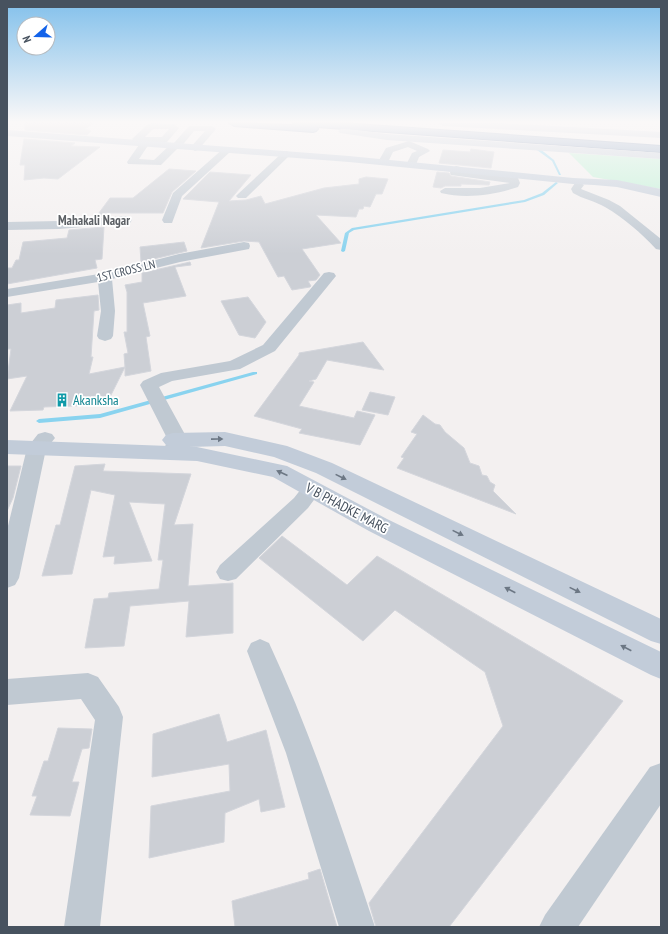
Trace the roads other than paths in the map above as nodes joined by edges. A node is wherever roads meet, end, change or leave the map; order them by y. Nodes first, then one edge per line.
1 (209, 167) edge
2 (273, 167) edge
3 (429, 167) edge
4 (568, 167) edge
5 (484, 174) junction
6 (574, 182) junction
7 (445, 191) dead end
8 (661, 194) edge
9 (242, 196) dead end
10 (661, 199) edge
11 (126, 220) dead end
12 (168, 220) dead end
13 (7, 226) edge
14 (244, 246) dead end
15 (661, 246) edge
16 (329, 276) dead end
17 (104, 277) junction
18 (7, 293) edge
19 (105, 336) dead end
20 (7, 435) edge
21 (41, 443) junction
22 (175, 446) junction
23 (7, 447) edge
24 (312, 489) junction
25 (228, 572) dead end
26 (7, 578) edge
27 (661, 632) edge
28 (260, 651) dead end
29 (661, 666) edge
30 (7, 692) edge
31 (661, 778) edge
32 (82, 927) edge
33 (357, 927) edge
34 (557, 927) edge

1 - 12 street
2 - 9 street
3 - 5 street
4 - 6 street
5 - 6 street
5 - 7 street
6 - 8 street
6 - 10 street
6 - 15 street
11 - 13 street
14 - 17 street, 1ST CROSS LN
16 - 22 street
17 - 18 street, 1ST CROSS LN
17 - 19 street
20 - 21 street, V B PHADKE MARG
21 - 22 street, V B PHADKE MARG
21 - 23 street, V B PHADKE MARG
21 - 26 street
24 -> 22 street, V B PHADKE MARG
22 -> 27 street, V B PHADKE MARG
24 - 25 street
29 -> 24 street, V B PHADKE MARG
28 - 33 street
30 - 32 street
31 - 34 street

